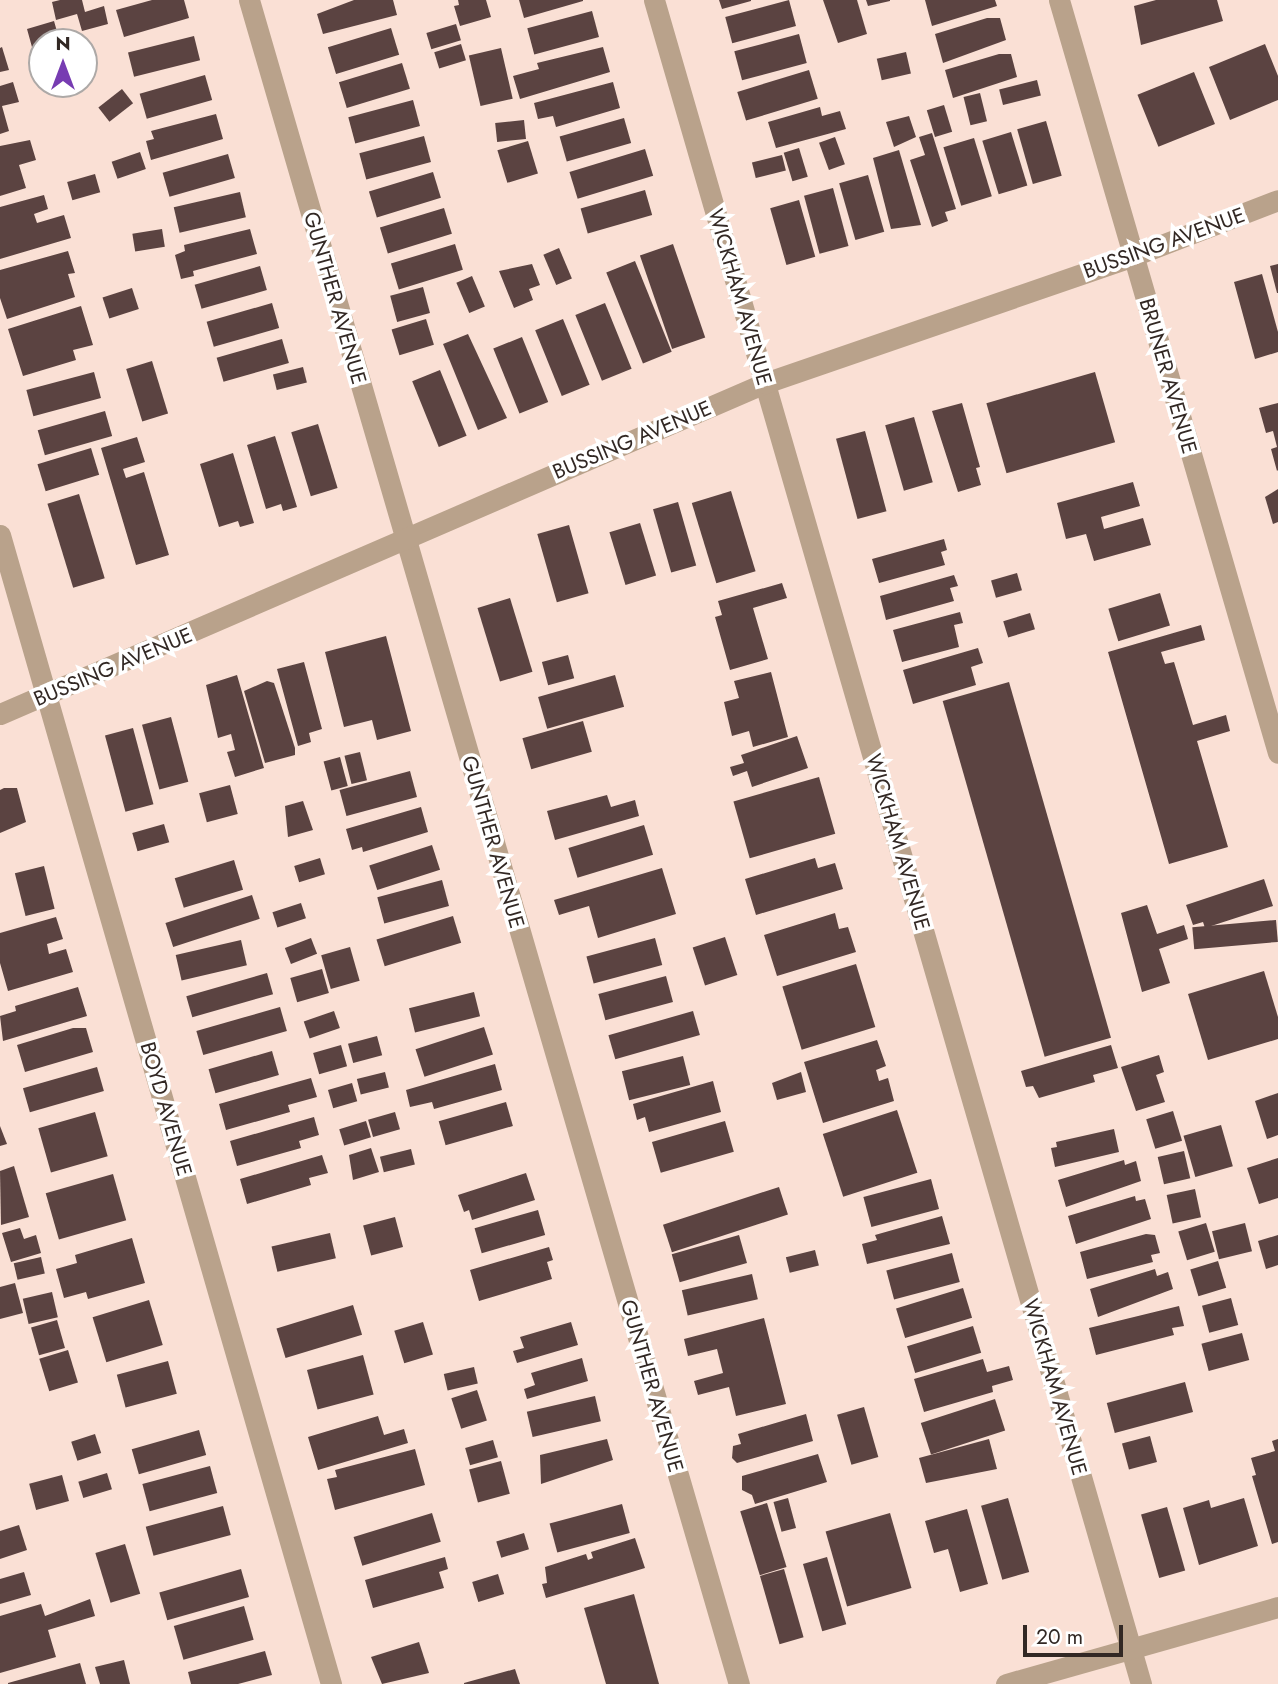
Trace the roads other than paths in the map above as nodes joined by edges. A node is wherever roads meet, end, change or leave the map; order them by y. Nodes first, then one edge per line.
1 (249, 0) edge
2 (654, 0) edge
3 (1059, 0) edge
4 (1278, 200) edge
5 (1133, 256) junction
6 (765, 383) junction
7 (0, 535) edge
8 (404, 539) junction
9 (47, 697) junction
10 (0, 714) edge
11 (1278, 753) edge
12 (1278, 1607) edge
13 (1131, 1650) junction
14 (331, 1684) edge
15 (739, 1684) edge
16 (1006, 1684) edge
17 (1141, 1684) edge

1 - 8 street, GUNTHER AVENUE
2 - 6 street, WICKHAM AVENUE
3 - 5 street, BRUNER AVENUE
4 - 5 street, BUSSING AVENUE
5 - 6 street, BUSSING AVENUE
5 - 11 street, BRUNER AVENUE
6 - 8 street, BUSSING AVENUE
6 - 13 street, WICKHAM AVENUE
7 - 9 street, BOYD AVENUE
8 - 9 street, BUSSING AVENUE
8 - 15 street, GUNTHER AVENUE
9 - 10 street, BUSSING AVENUE
9 - 14 street, BOYD AVENUE
12 - 13 street
13 - 16 street
13 - 17 street, WICKHAM AVENUE

